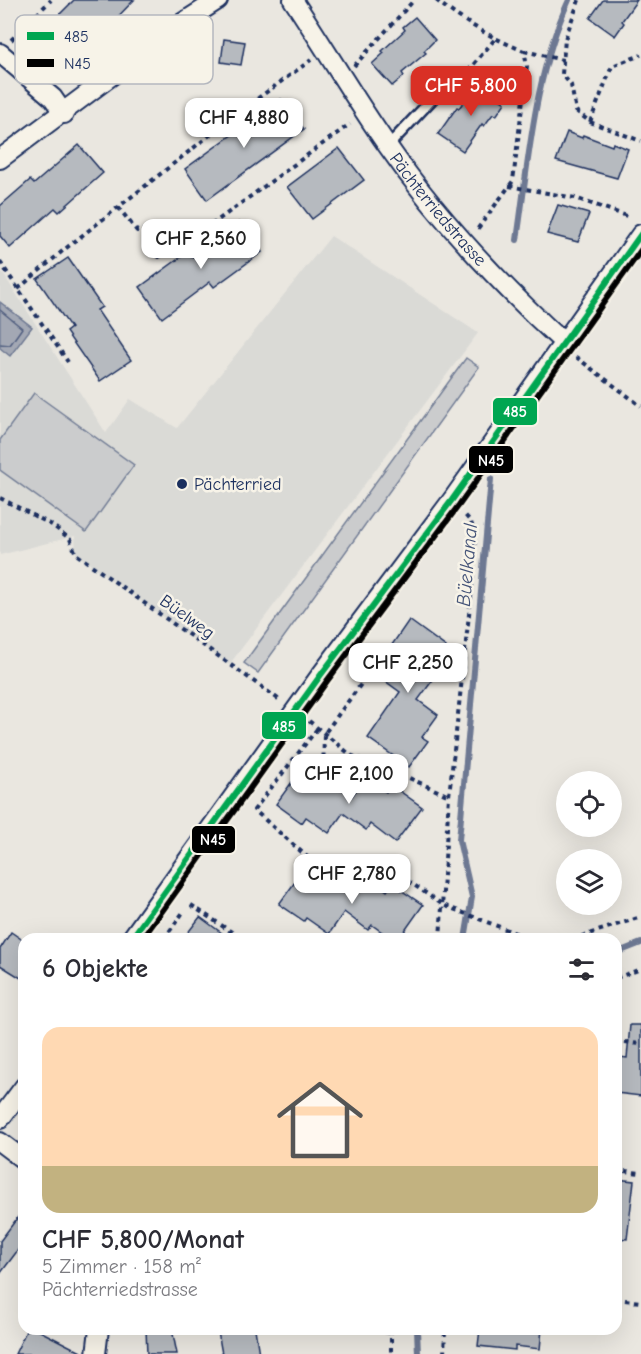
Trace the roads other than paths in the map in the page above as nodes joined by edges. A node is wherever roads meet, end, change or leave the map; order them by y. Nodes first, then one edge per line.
1 (218, 0) edge
2 (293, 0) edge
3 (195, 15) edge
4 (4, 48) edge
5 (15, 59) edge
6 (455, 75) dead end
7 (39, 84) edge
8 (103, 84) edge
9 (64, 114) junction
10 (388, 146) junction
11 (0, 159) edge
12 (641, 234) edge
13 (562, 344) junction
14 (135, 933) edge
15 (18, 1095) edge
16 (0, 1119) edge
17 (0, 1142) edge
18 (18, 1156) edge
19 (98, 1335) edge
20 (96, 1354) edge

1 - 3 street
2 - 10 street, Pächterriedstrasse
4 - 5 street
6 - 10 lane
7 - 9 street
8 - 9 street
9 - 11 street
10 - 13 street, Pächterriedstrasse
12 - 13 street
13 - 14 street
15 - 16 street
17 - 18 street
19 - 20 street

